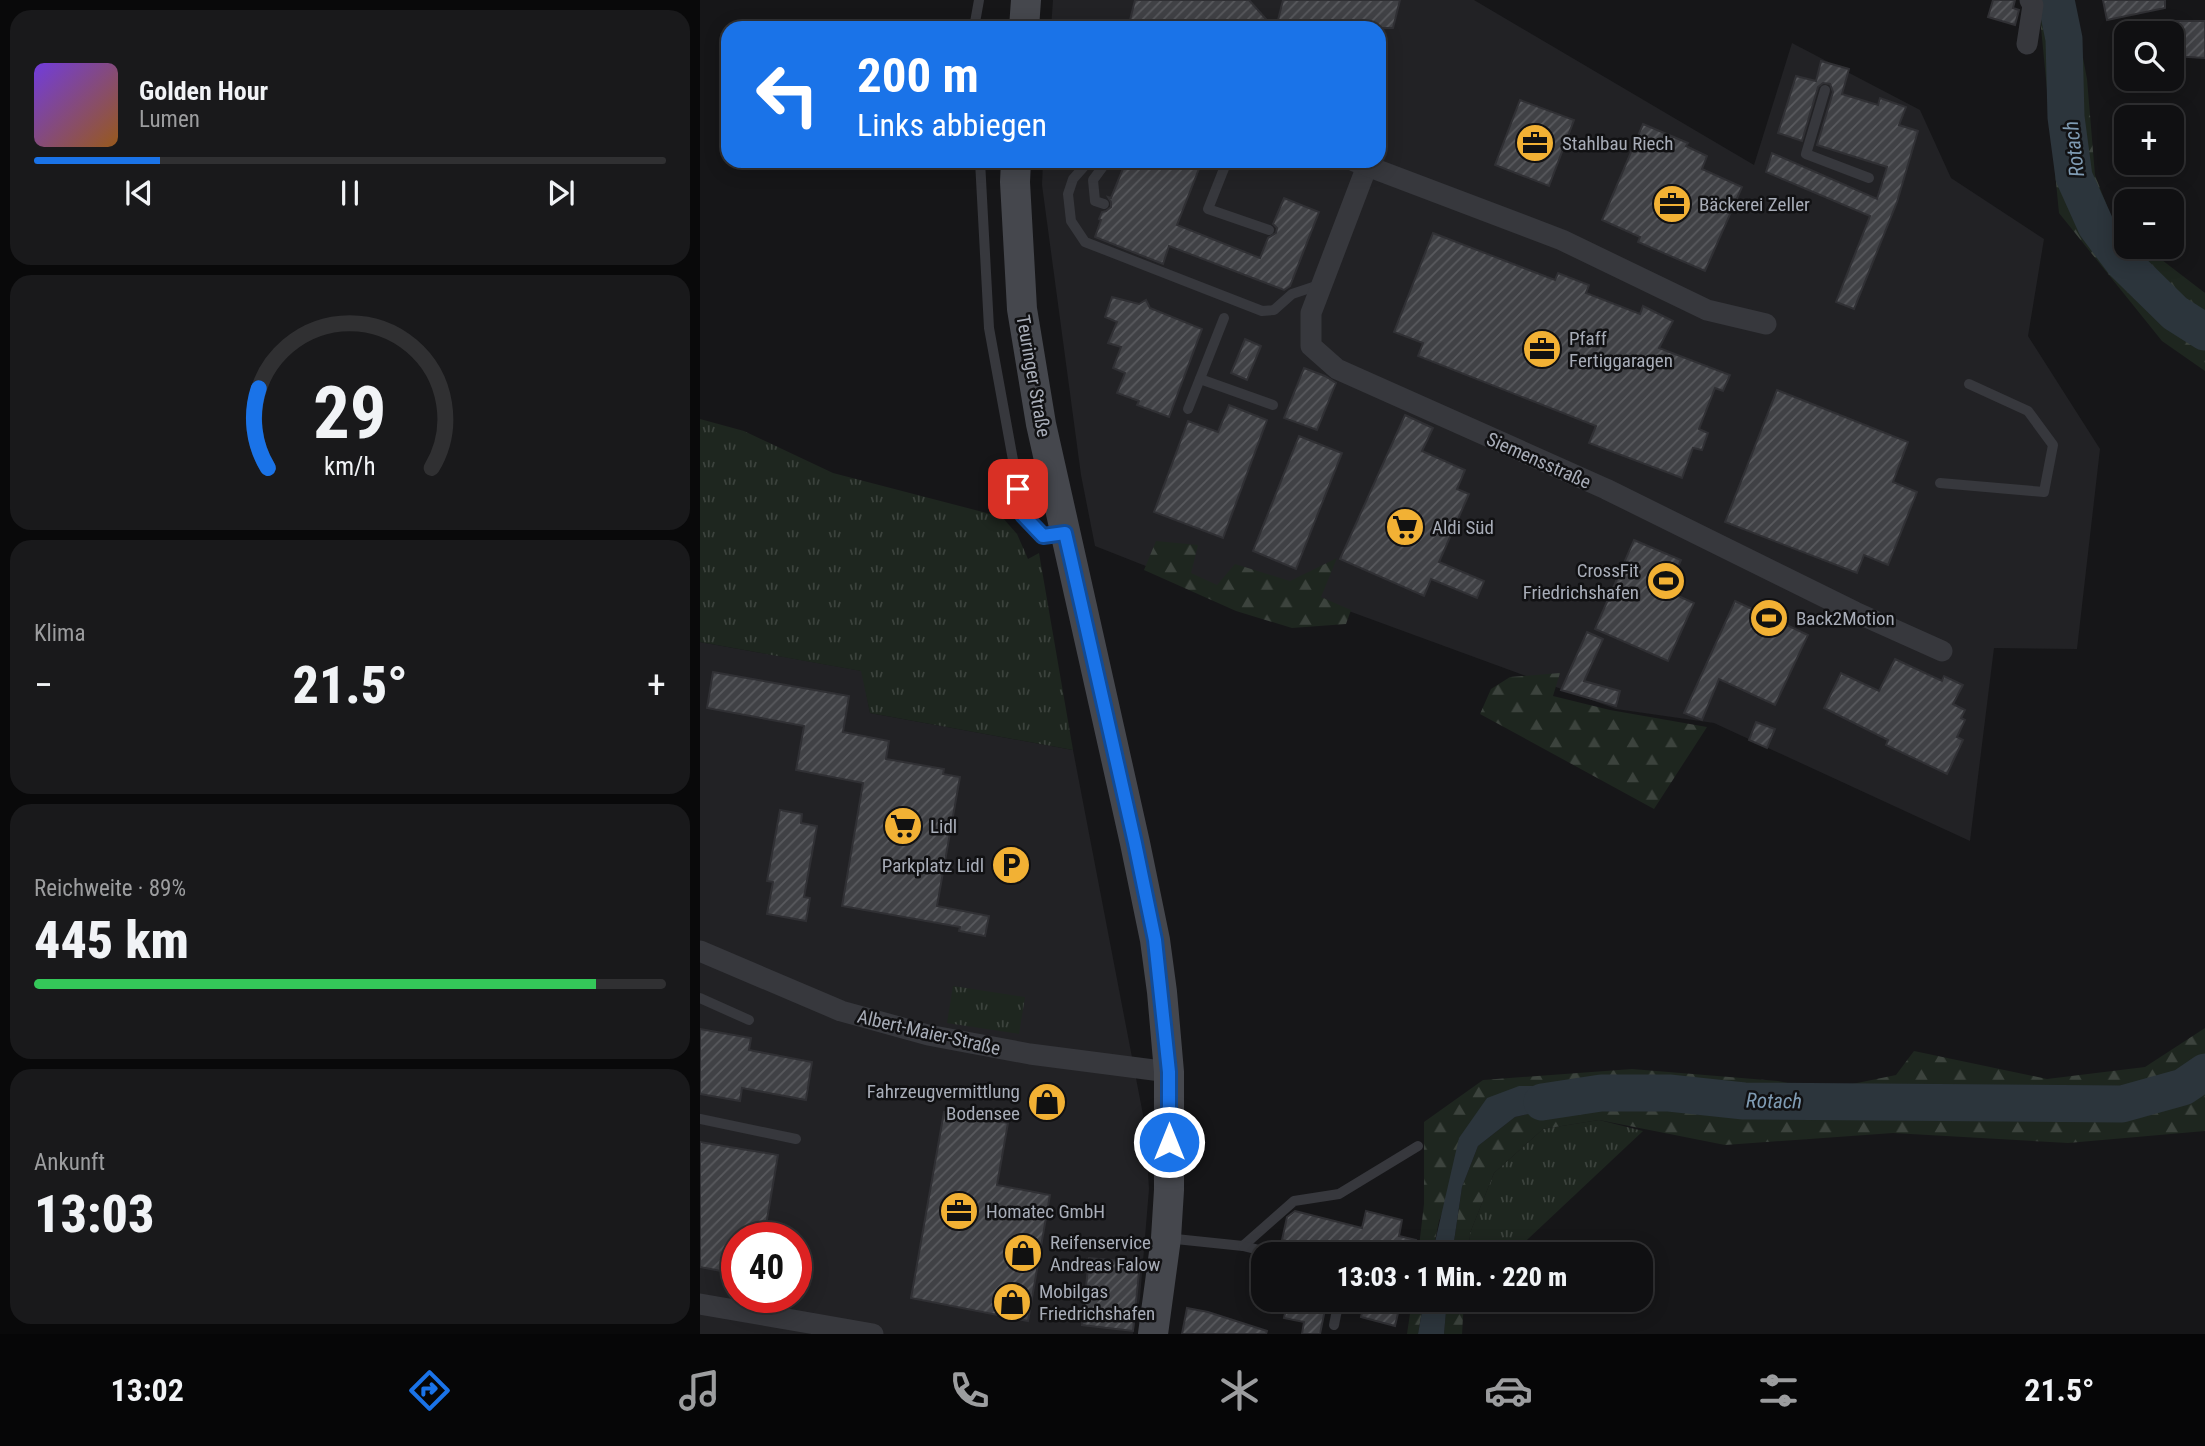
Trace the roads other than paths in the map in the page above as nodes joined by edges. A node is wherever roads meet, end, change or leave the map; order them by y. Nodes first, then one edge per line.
1 (979, 0) edge
2 (1026, 0) edge
3 (2031, 0) edge
4 (975, 21) edge
5 (1024, 21) edge
6 (2026, 44) dead end
7 (1825, 90) dead end
8 (980, 168) edge
9 (1016, 168) edge
10 (1083, 168) edge
11 (1102, 168) edge
12 (1224, 168) edge
13 (1360, 168) edge
14 (1372, 168) edge
15 (1869, 178) dead end
16 (1104, 204) dead end
17 (1269, 230) dead end
18 (1322, 284) junction
19 (1224, 318) dead end
20 (1766, 324) dead end
21 (1200, 379) junction
22 (1969, 384) dead end
23 (1273, 405) dead end
24 (1188, 409) dead end
25 (1940, 483) dead end
26 (1065, 533) junction
27 (1942, 651) dead end
28 (701, 953) edge
29 (700, 998) edge
30 (749, 1020) dead end
31 (1169, 1072) junction
32 (700, 1119) edge
33 (796, 1139) dead end
34 (1418, 1146) dead end
35 (1166, 1238) junction
36 (1243, 1246) junction
37 (1251, 1248) edge
38 (700, 1304) edge
39 (1337, 1312) edge
40 (1334, 1325) dead end
41 (873, 1334) edge
42 (1153, 1334) edge

1 - 4 lane
2 - 5 street
3 - 6 street
7 - 15 lane
8 - 26 lane
9 - 26 street, Teuringer Straße
10 - 18 lane
11 - 16 lane
12 - 17 lane
13 - 18 street, Siemensstraße
14 - 20 street, Siemensstraße
18 - 27 street, Siemensstraße
19 - 21 lane
21 - 23 lane
21 - 24 lane
22 - 25 lane
26 - 31 street, Teuringer Straße
28 - 31 street, Albert-Maier-Straße
29 - 30 lane
31 - 35 street, Teuringer Straße
32 - 33 lane
34 - 36 lane
35 - 36 lane
35 - 42 street, Teuringer Straße
36 - 37 lane
38 - 41 street
39 - 40 lane

